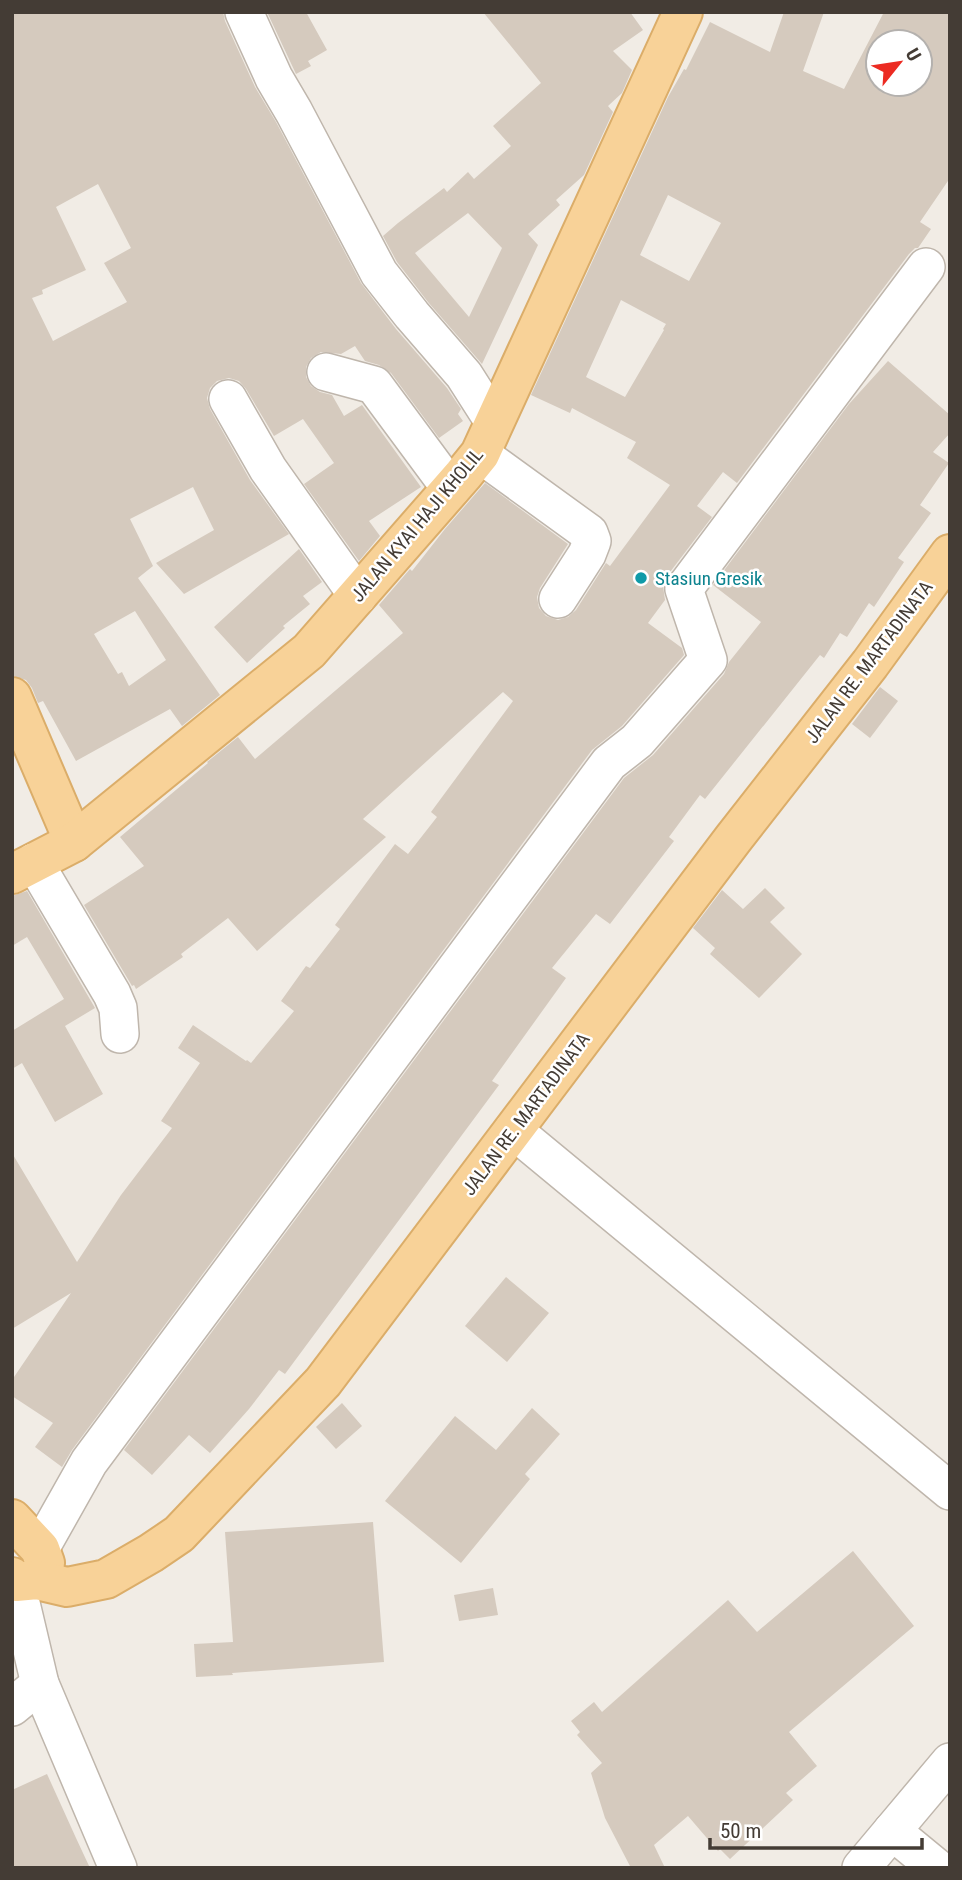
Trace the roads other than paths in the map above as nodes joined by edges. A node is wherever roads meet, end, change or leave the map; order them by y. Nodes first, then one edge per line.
1 (244, 12) edge
2 (683, 12) edge
3 (926, 267) dead end
4 (326, 372) dead end
5 (228, 399) dead end
6 (487, 438) junction
7 (451, 489) junction
8 (950, 554) edge
9 (358, 596) junction
10 (558, 599) dead end
11 (12, 697) edge
12 (74, 842) junction
13 (23, 868) edge
14 (120, 1034) dead end
15 (513, 1130) junction
16 (950, 1491) edge
17 (12, 1519) edge
18 (27, 1572) edge
19 (40, 1684) junction
20 (12, 1707) edge
21 (950, 1762) edge
22 (892, 1831) junction
23 (118, 1868) edge
24 (861, 1868) edge
25 (937, 1868) edge

1 - 6 street
2 - 6 main road, JALAN KYAI HAJI KHOLIL
3 - 18 street
4 - 7 street
5 - 9 street
6 - 7 main road, JALAN KYAI HAJI KHOLIL
6 - 10 street
7 - 9 main road, JALAN KYAI HAJI KHOLIL
8 - 15 main road, JALAN RE. MARTADINATA
9 - 12 main road, JALAN KYAI HAJI KHOLIL
11 - 12 main road
12 - 13 main road, JALAN KYAI HAJI KHOLIL
13 - 14 street
15 - 16 street
15 - 18 main road, JALAN RE. MARTADINATA
17 - 18 main road
18 - 19 street
19 - 20 street
19 - 23 street
21 - 22 street
22 - 24 street
22 - 25 street

